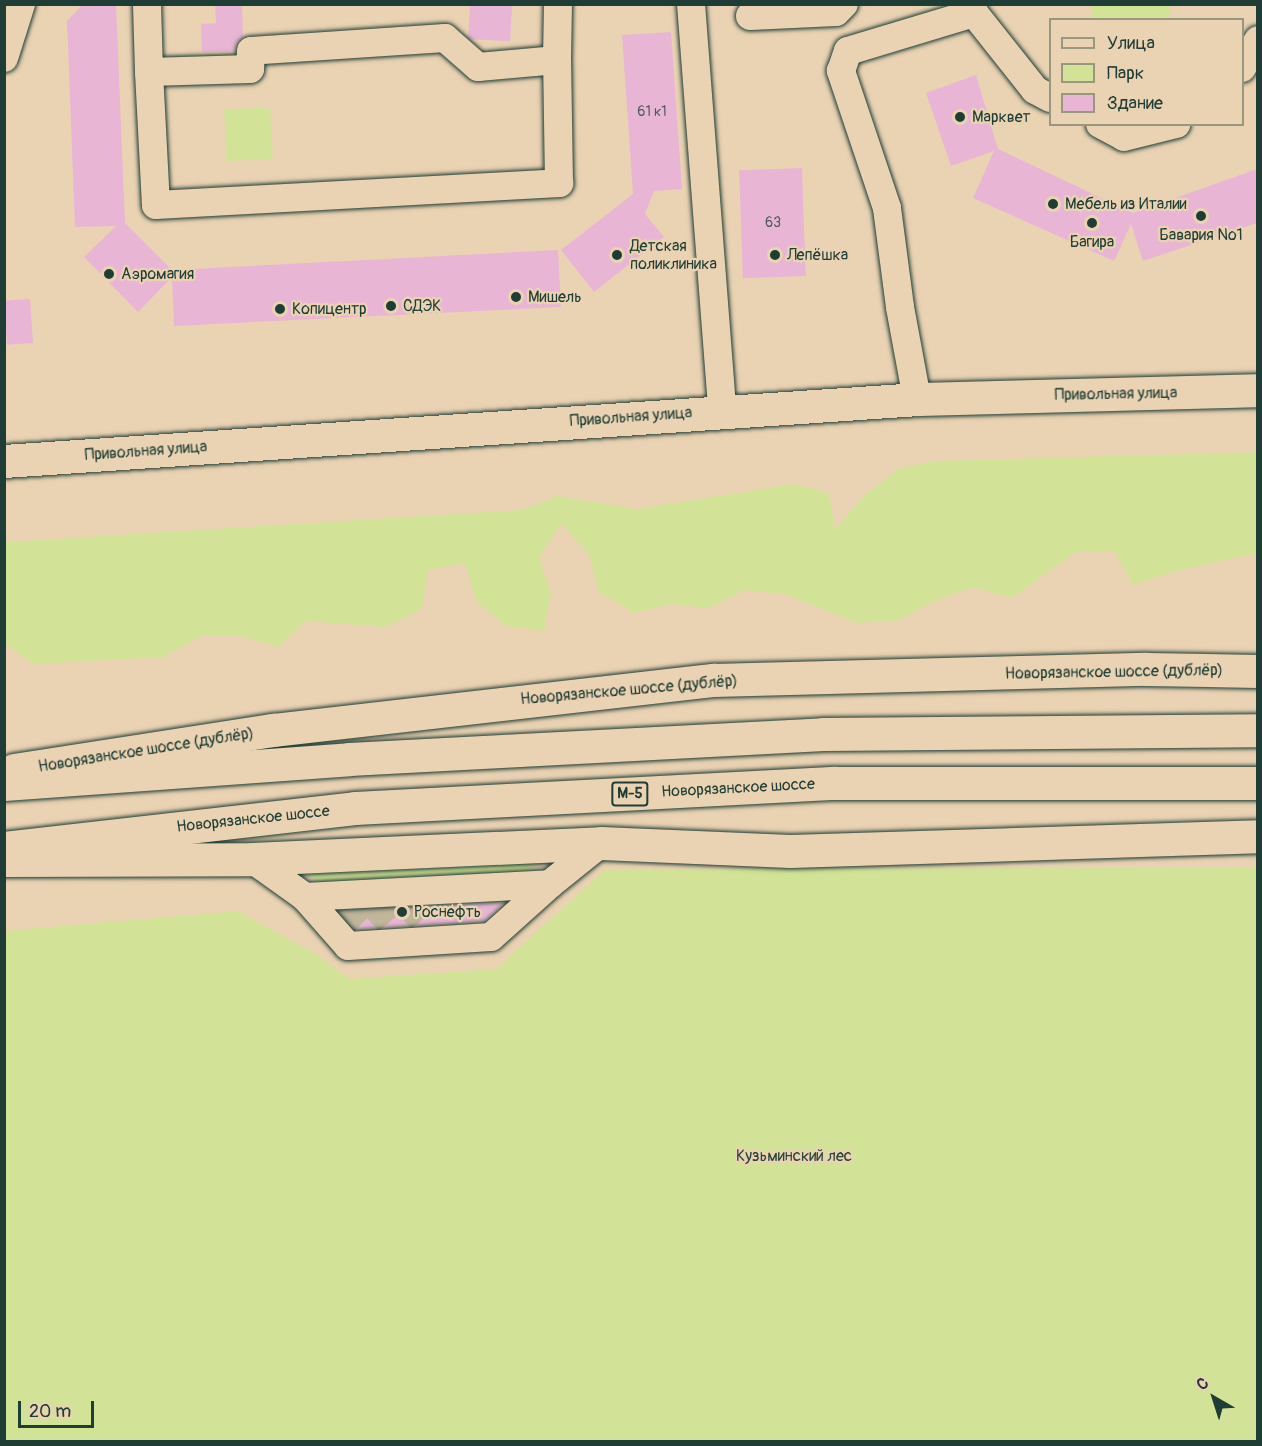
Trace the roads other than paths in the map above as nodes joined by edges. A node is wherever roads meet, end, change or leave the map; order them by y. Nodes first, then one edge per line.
1 (21, 4) edge
2 (147, 4) edge
3 (558, 4) edge
4 (691, 4) edge
5 (844, 4) edge
6 (972, 9) edge
7 (750, 16) dead end
8 (1257, 40) edge
9 (4, 58) edge
10 (558, 60) junction
11 (1244, 64) edge
12 (149, 72) junction
13 (1049, 97) edge
14 (1104, 126) edge
15 (1168, 126) edge
16 (1257, 390) edge
17 (917, 399) junction
18 (722, 410) junction
19 (4, 461) edge
20 (1257, 671) edge
21 (1257, 730) edge
22 (4, 772) edge
23 (1257, 783) edge
24 (4, 784) edge
25 (1257, 836) edge
26 (601, 843) junction
27 (4, 848) edge
28 (252, 859) junction
29 (4, 860) edge
30 (550, 884) junction
31 (305, 897) junction

1 - 9 lane
2 - 12 lane
3 - 10 lane
4 - 18 lane
5 - 7 lane
6 - 13 lane
6 - 17 lane
8 - 11 lane
10 - 12 lane
10 - 12 lane
14 - 15 lane
16 - 17 main road, Привольная улица
17 - 18 main road, Привольная улица
18 - 19 main road, Привольная улица
20 - 22 main road, Новорязанское шоссе (дублёр)
21 - 24 main road
23 - 27 main road, Новорязанское шоссе / М-5
25 - 26 main road
26 - 28 main road
26 - 30 lane
28 - 29 main road
28 - 31 lane
30 - 31 lane
30 - 31 lane

